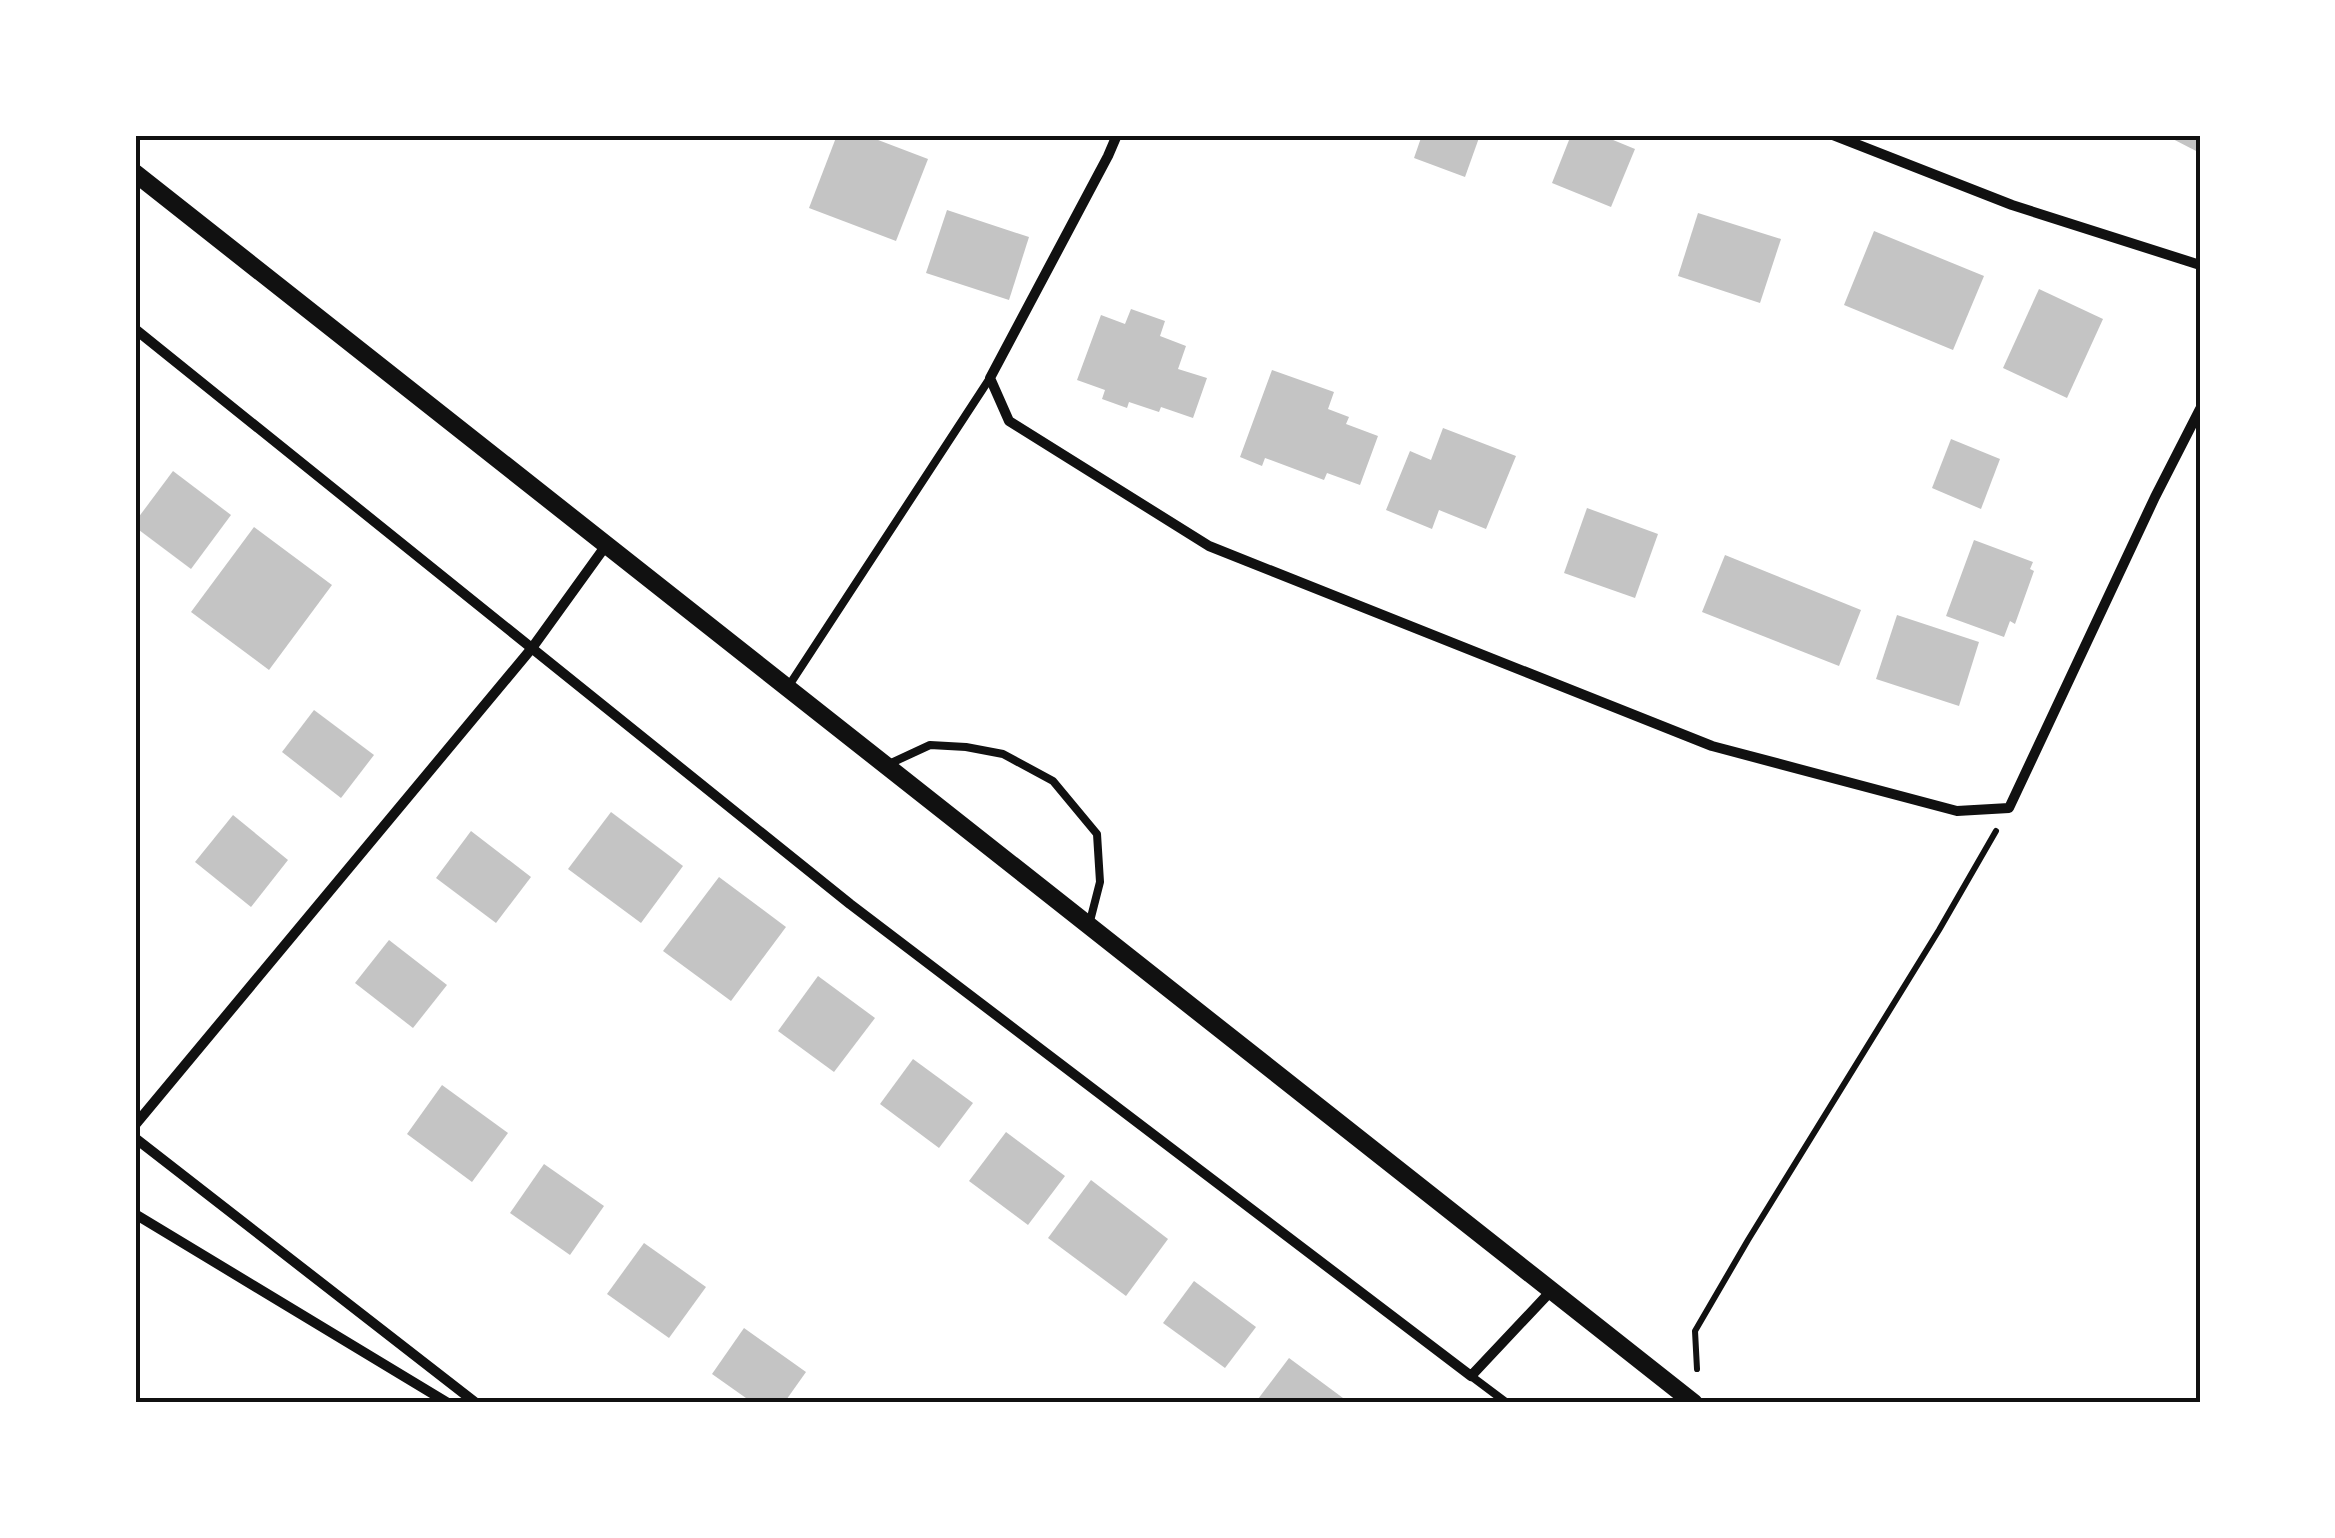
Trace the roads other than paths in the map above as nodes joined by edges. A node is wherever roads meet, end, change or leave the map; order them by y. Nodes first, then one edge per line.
1 (1117, 135) edge
2 (1833, 135) edge
3 (135, 173) edge
4 (2200, 266) edge
5 (135, 329) edge
6 (990, 378) junction
7 (2200, 410) edge
8 (608, 544) junction
9 (532, 648) junction
10 (788, 687) junction
11 (887, 765) junction
12 (1089, 925) junction
13 (135, 1124) edge
14 (135, 1138) edge
15 (135, 1214) edge
16 (1551, 1290) junction
17 (1471, 1376) junction
18 (1696, 1394) edge
19 (448, 1403) edge
20 (476, 1403) edge
21 (1507, 1403) edge

1 - 6 street
2 - 4 street
3 - 8 street
5 - 9 street
6 - 7 street
6 - 10 lane
8 - 9 street
8 - 10 street
9 - 13 street
9 - 17 street
10 - 11 street
11 - 12 street
11 - 12 lane
12 - 16 street
14 - 20 street
15 - 19 street
16 - 17 street
16 - 18 street
17 - 21 lane

